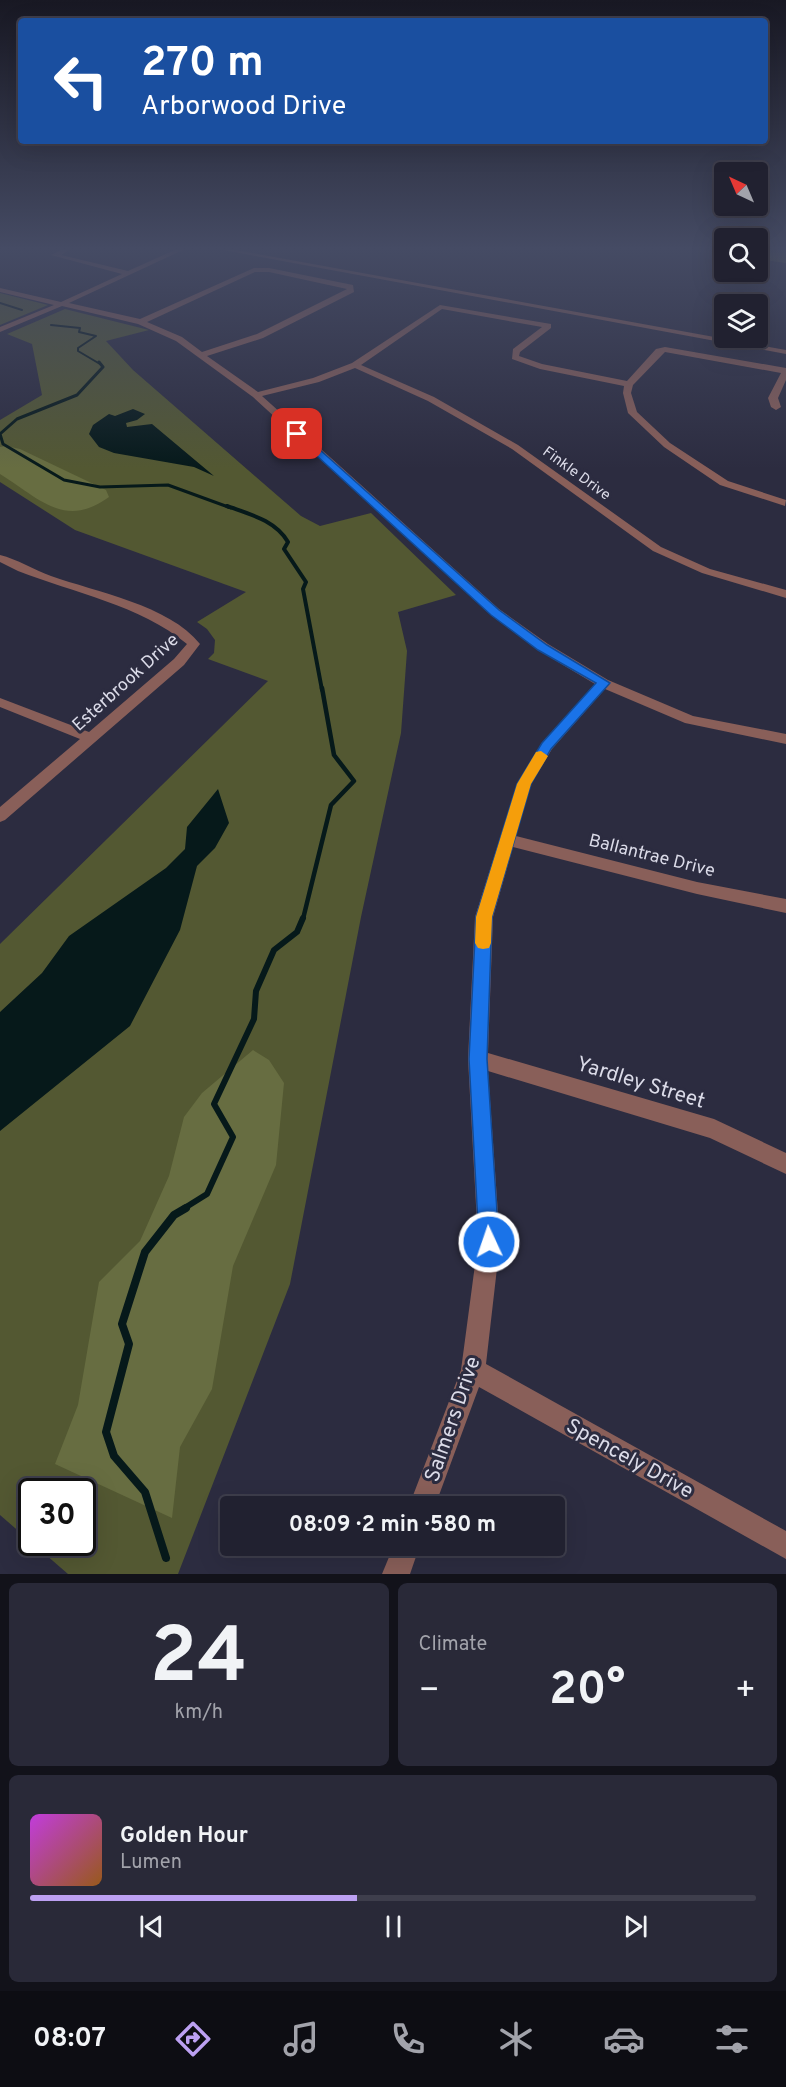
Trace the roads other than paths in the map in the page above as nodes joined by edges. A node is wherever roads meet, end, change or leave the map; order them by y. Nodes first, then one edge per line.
1 (17, 322) edge
2 (142, 322) edge
3 (285, 322) edge
4 (418, 322) edge
5 (537, 322) edge
6 (624, 322) edge
7 (0, 330) edge
8 (786, 352) edge
9 (201, 355) junction
10 (355, 366) junction
11 (786, 371) edge
12 (629, 384) junction
13 (256, 395) junction
14 (776, 407) dead end
15 (785, 503) edge
16 (0, 558) edge
17 (786, 594) edge
18 (603, 683) junction
19 (0, 702) edge
20 (90, 738) junction
21 (786, 739) edge
22 (0, 816) edge
23 (508, 840) junction
24 (786, 906) edge
25 (478, 1059) junction
26 (786, 1164) edge
27 (473, 1370) junction
28 (426, 1496) edge
29 (786, 1545) edge
30 (403, 1556) edge
31 (396, 1574) edge

1 - 7 street
2 - 9 street
3 - 9 street
4 - 10 street
5 - 12 street
6 - 8 street
9 - 13 street
10 - 13 street
10 - 17 street, Finkle Drive
11 - 12 street
11 - 14 street
12 - 15 street
13 - 18 street
16 - 20 street, Esterbrook Drive
18 - 21 street
18 - 23 street, Salmers Drive
19 - 20 street
20 - 22 street, Esterbrook Drive
23 - 24 street, Ballantrae Drive
23 - 25 street, Salmers Drive
25 - 26 street, Yardley Street
25 - 27 street, Salmers Drive
27 - 28 street, Salmers Drive
27 - 29 street, Spencely Drive
30 - 31 street

